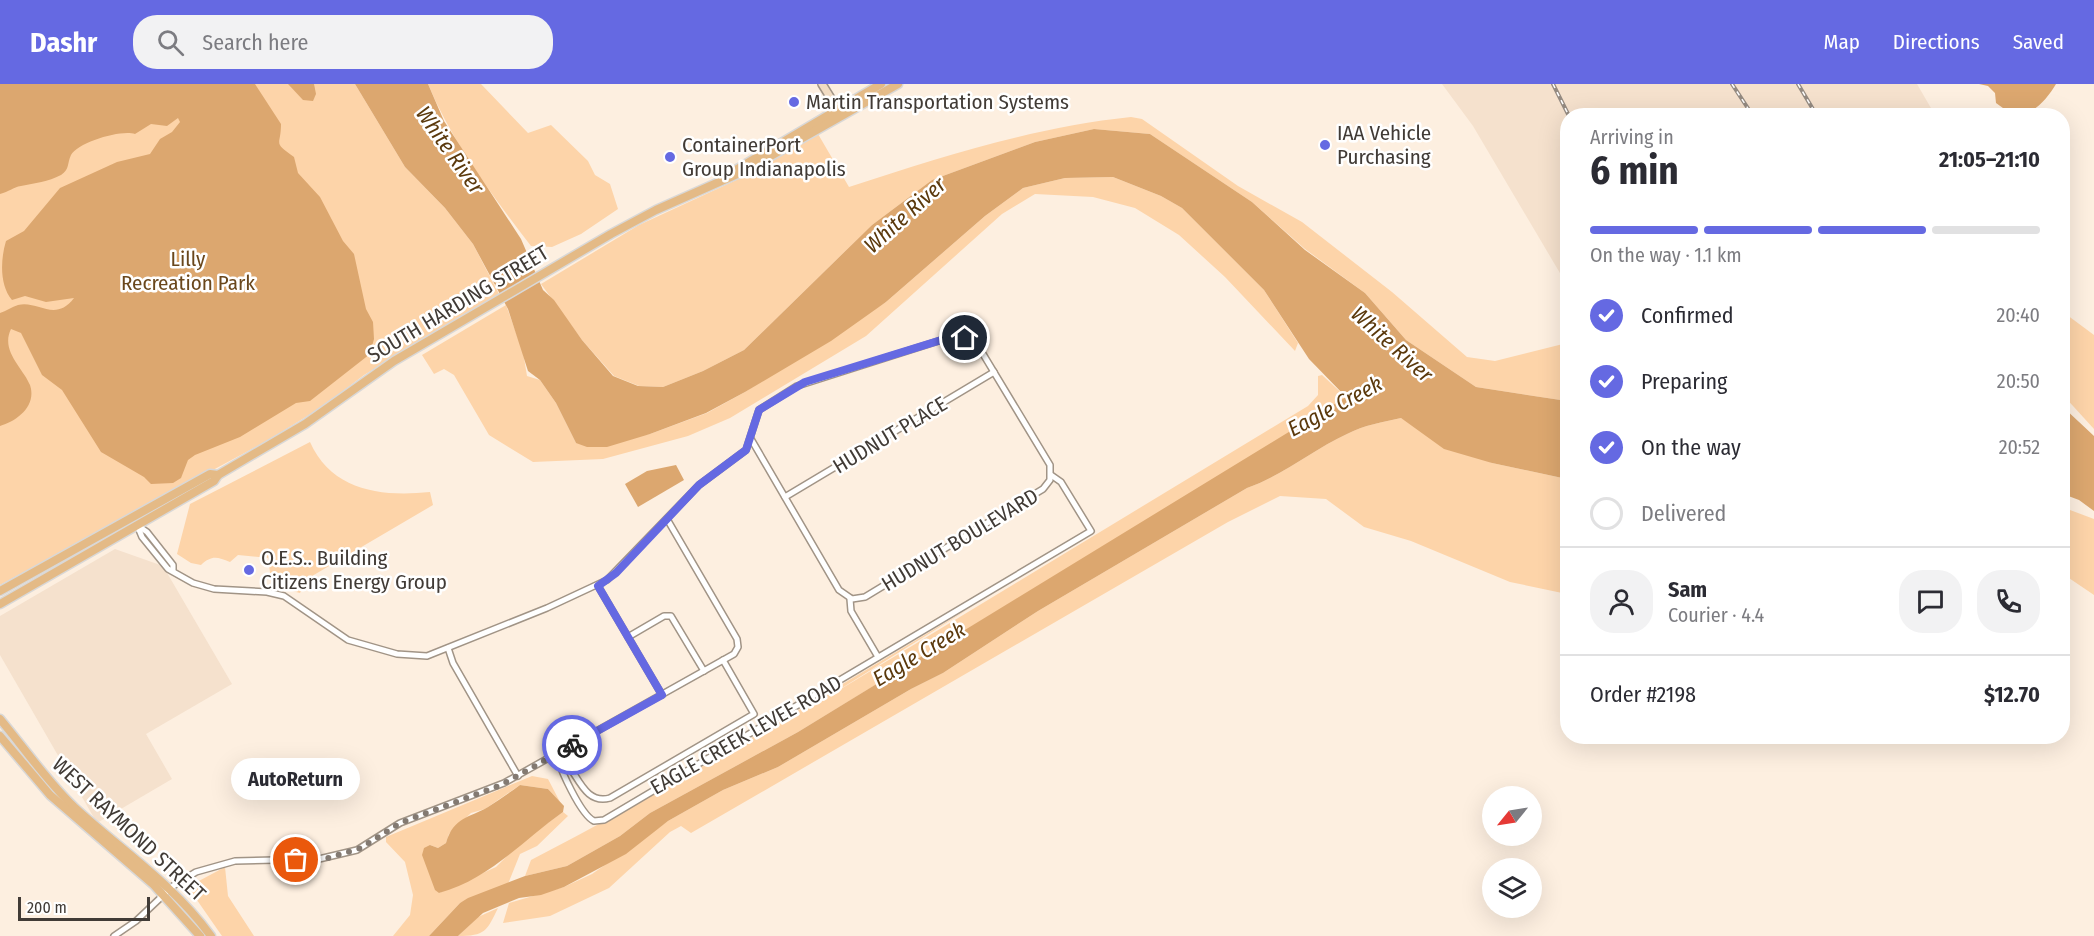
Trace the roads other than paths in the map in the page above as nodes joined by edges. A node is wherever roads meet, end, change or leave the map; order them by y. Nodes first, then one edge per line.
1 (822, 84) edge
2 (881, 84) edge
3 (898, 84) edge
4 (840, 112) junction
5 (994, 372) junction
6 (751, 440) junction
7 (1051, 475) junction
8 (785, 497) junction
9 (667, 519) junction
10 (135, 522) junction
11 (14, 583) junction
12 (598, 586) junction
13 (0, 591) edge
14 (18, 593) junction
15 (850, 599) junction
16 (0, 604) edge
17 (628, 637) junction
18 (448, 648) junction
19 (878, 657) junction
20 (723, 660) junction
21 (704, 671) junction
22 (662, 695) junction
23 (0, 719) edge
24 (0, 736) edge
25 (557, 754) junction
26 (518, 776) junction
27 (167, 891) junction
28 (114, 936) edge
29 (200, 936) edge
30 (211, 936) edge

1 - 4 main road
2 - 4 main road
3 - 4 main road
4 - 10 main road, SOUTH HARDING STREET
5 - 6 street, HUDNUT BOULEVARD
5 - 7 street, HUDNUT BOULEVARD
5 - 8 street, HUDNUT PLACE
6 - 8 street
6 - 9 street, HUDNUT BOULEVARD
7 - 15 street, HUDNUT BOULEVARD
7 - 19 street, EAGLE CREEK LEVEE ROAD
8 - 15 street
9 - 12 street, HUDNUT BOULEVARD
9 - 20 street
10 - 11 main road, SOUTH HARDING STREET
10 - 14 main road, SOUTH HARDING STREET
10 - 18 street, HUDNUT BOULEVARD
11 - 13 main road, SOUTH HARDING STREET
11 - 14 main road
12 - 17 street
12 - 18 street, HUDNUT BOULEVARD
14 - 16 main road, SOUTH HARDING STREET
15 - 19 street
17 - 21 street
17 - 22 street
18 - 26 street
19 - 25 street, EAGLE CREEK LEVEE ROAD
20 - 21 street
20 - 25 street
21 - 22 street
22 - 25 street
23 - 27 main road, WEST RAYMOND STREET
24 - 27 main road, WEST RAYMOND STREET
25 - 26 street
26 - 27 street
27 - 28 street
27 - 29 main road, WEST RAYMOND STREET
27 - 30 main road, WEST RAYMOND STREET

